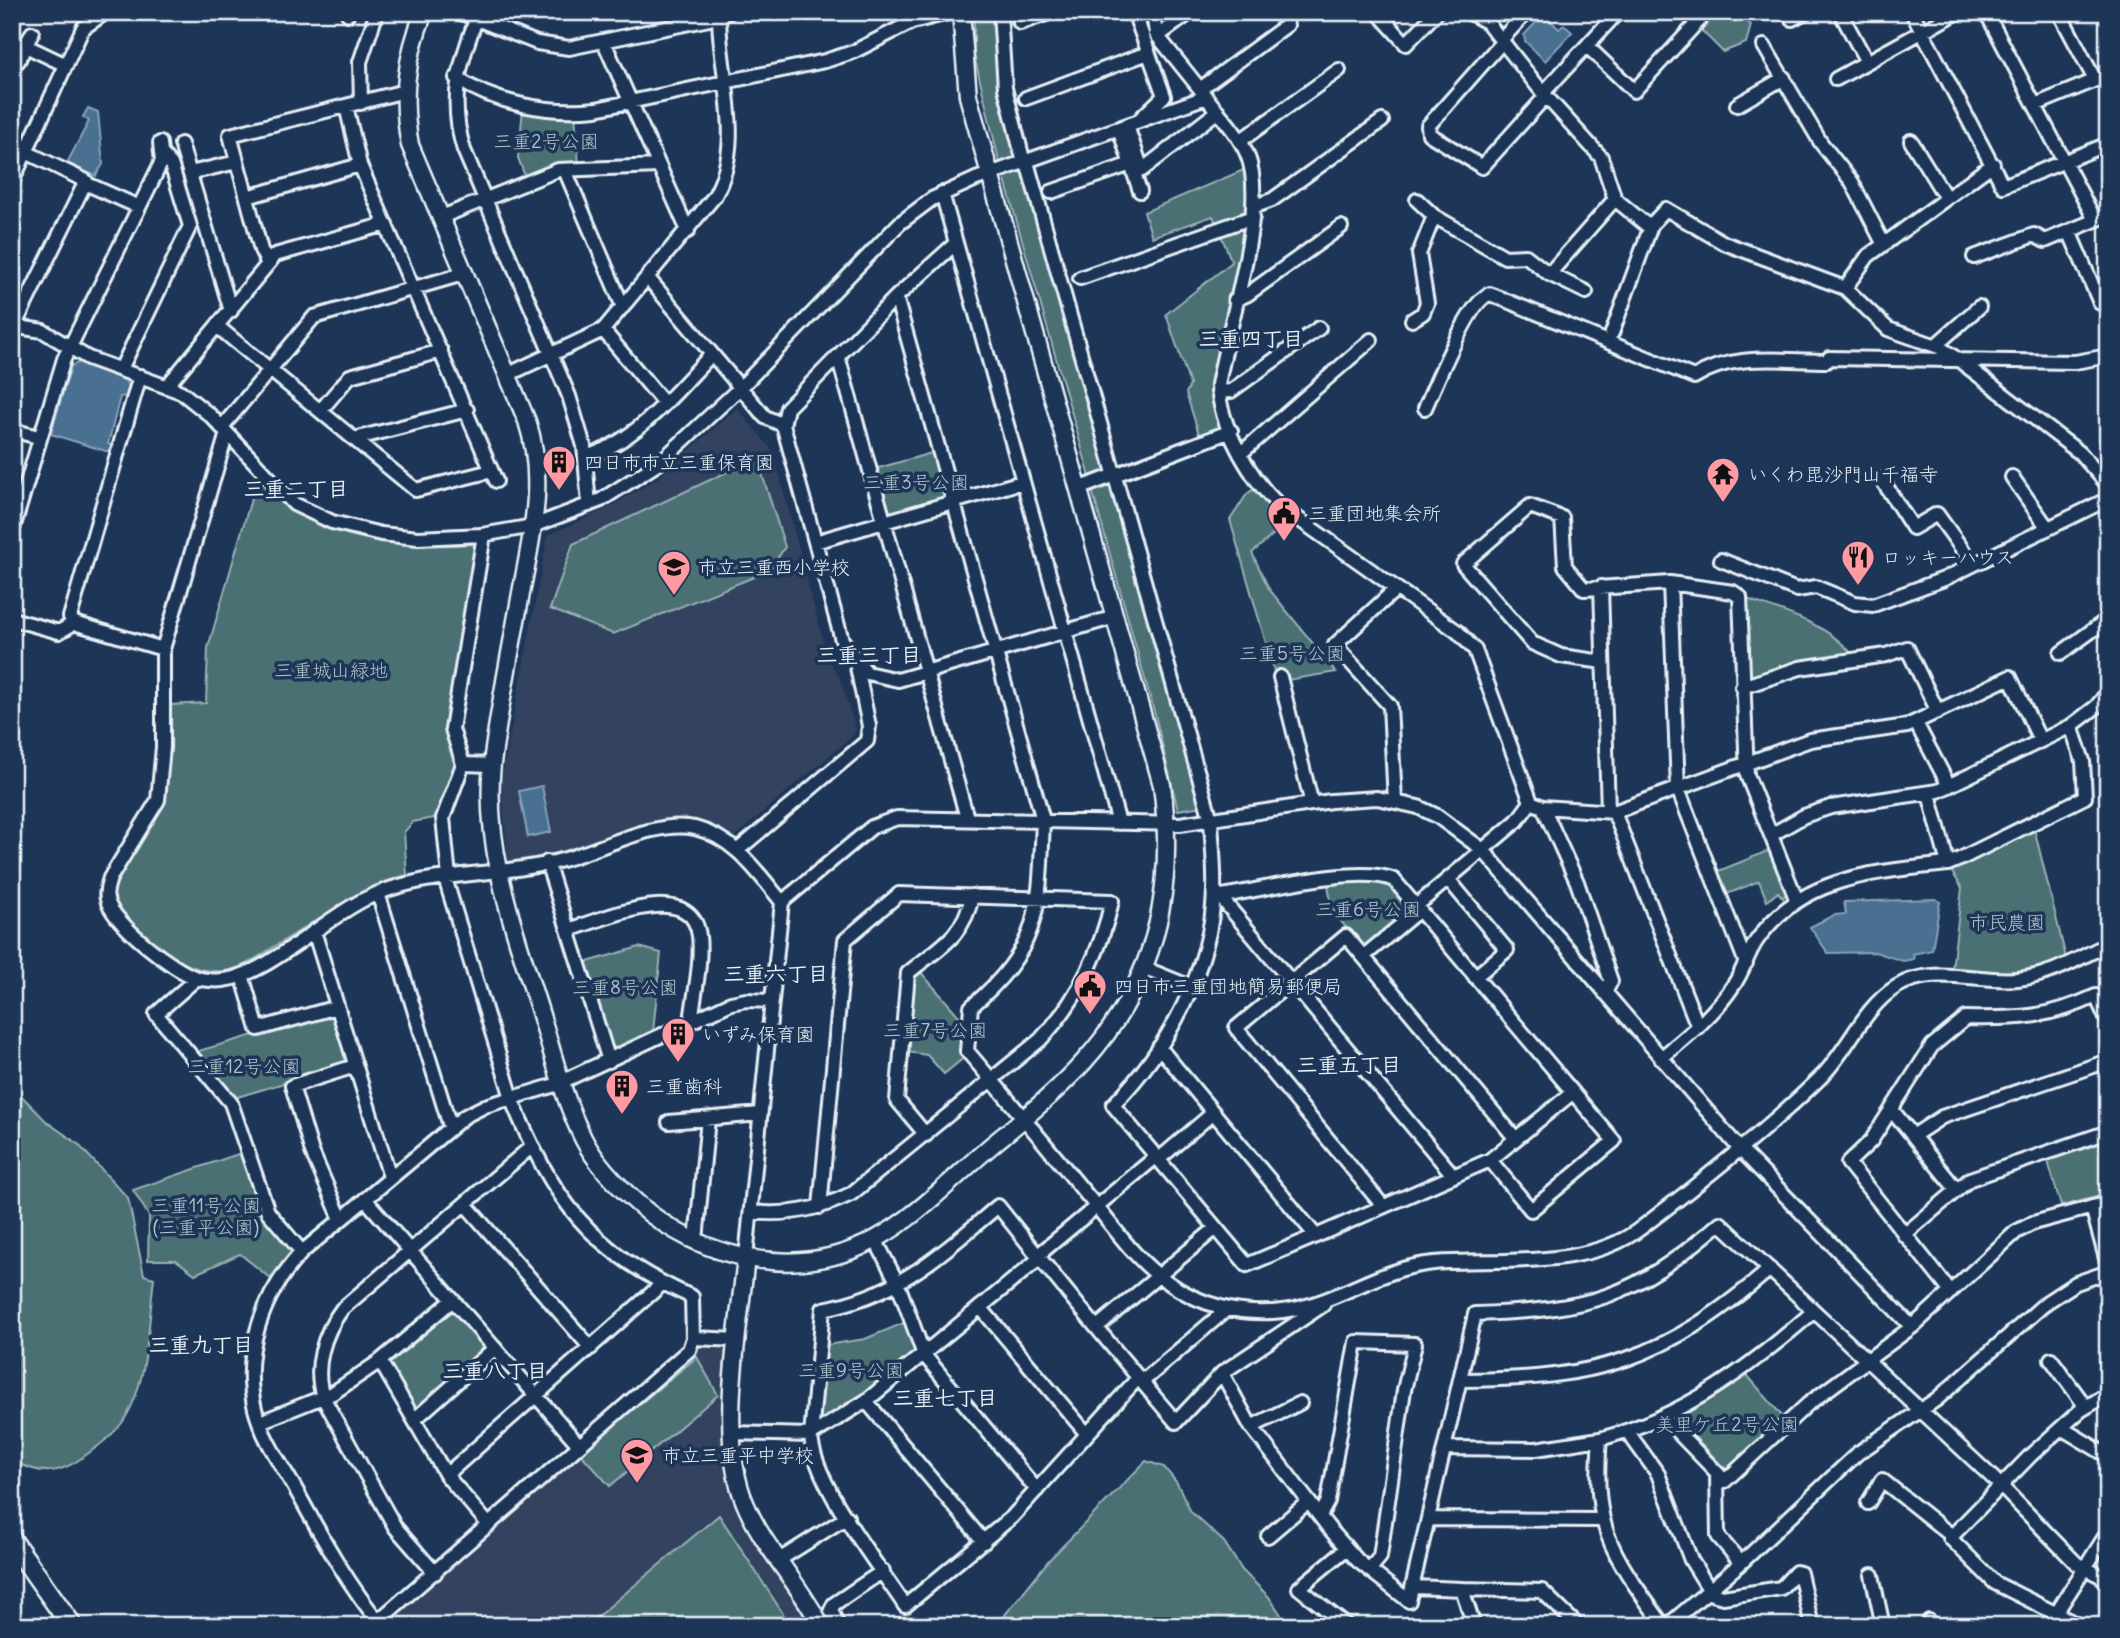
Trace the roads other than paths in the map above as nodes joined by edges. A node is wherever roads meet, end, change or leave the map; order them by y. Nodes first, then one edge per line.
1 (106, 12) edge
2 (377, 12) edge
3 (424, 12) edge
4 (459, 12) edge
5 (951, 12) edge
6 (961, 12) edge
7 (1000, 12) edge
8 (1052, 12) edge
9 (1134, 12) edge
10 (1153, 12) edge
11 (1191, 12) edge
12 (1382, 12) edge
13 (1437, 12) edge
14 (1468, 12) edge
15 (1527, 12) edge
16 (1618, 12) edge
17 (1707, 12) edge
18 (1805, 12) edge
19 (1840, 12) edge
20 (1912, 12) edge
21 (1958, 12) edge
22 (1986, 12) edge
23 (2059, 12) edge
24 (722, 13) edge
25 (478, 16) edge
26 (912, 17) edge
27 (1792, 19) dead end
28 (1020, 23) dead end
29 (1287, 25) dead end
30 (1922, 32) junction
31 (32, 33) dead end
32 (1158, 36) junction
33 (1503, 40) junction
34 (604, 42) junction
35 (26, 46) junction
36 (1587, 46) junction
37 (1764, 46) dead end
38 (1149, 53) junction
39 (18, 61) dead end
40 (1867, 62) junction
41 (66, 65) junction
42 (1339, 70) dead end
43 (2101, 77) edge
44 (456, 78) junction
45 (1784, 78) junction
46 (1836, 79) dead end
47 (726, 83) junction
48 (405, 91) junction
49 (1203, 93) junction
50 (1545, 94) junction
51 (1026, 98) dead end
52 (361, 103) junction
53 (632, 103) junction
54 (1737, 105) dead end
55 (2035, 105) junction
56 (346, 106) junction
57 (1218, 111) junction
58 (1382, 121) dead end
59 (1127, 126) junction
60 (1240, 141) junction
61 (1911, 141) dead end
62 (181, 144) dead end
63 (2108, 144) edge
64 (26, 152) junction
65 (237, 162) junction
66 (1026, 162) junction
67 (2065, 162) junction
68 (1130, 164) junction
69 (1993, 164) junction
70 (360, 165) junction
71 (659, 166) junction
72 (565, 170) junction
73 (190, 173) junction
74 (989, 176) junction
75 (12, 182) edge
76 (85, 183) junction
77 (1140, 191) dead end
78 (1051, 192) dead end
79 (942, 193) junction
80 (247, 197) junction
81 (486, 198) junction
82 (1946, 198) junction
83 (1615, 199) junction
84 (1417, 200) dead end
85 (139, 207) junction
86 (1254, 211) junction
87 (1434, 216) junction
88 (2101, 217) edge
89 (439, 218) junction
90 (1652, 223) junction
91 (386, 224) junction
92 (1341, 227) dead end
93 (688, 231) junction
94 (2070, 231) junction
95 (956, 243) junction
96 (1883, 243) junction
97 (1974, 257) dead end
98 (268, 264) junction
99 (463, 274) junction
100 (1549, 274) junction
101 (648, 278) junction
102 (1080, 278) dead end
103 (415, 288) junction
104 (1845, 288) junction
105 (1586, 292) dead end
106 (896, 296) junction
107 (2108, 299) edge
108 (1235, 300) junction
109 (623, 307) junction
110 (1979, 307) dead end
111 (230, 311) junction
112 (1412, 320) dead end
113 (13, 326) edge
114 (218, 327) junction
115 (1319, 328) dead end
116 (603, 330) junction
117 (1612, 333) dead end
118 (1371, 340) dead end
119 (1936, 345) junction
120 (70, 347) junction
121 (441, 351) junction
122 (712, 354) junction
123 (553, 355) junction
124 (838, 356) junction
125 (2108, 356) edge
126 (1960, 361) junction
127 (121, 369) junction
128 (269, 369) junction
129 (140, 376) junction
130 (507, 376) junction
131 (167, 386) junction
132 (741, 387) junction
133 (1218, 392) junction
134 (664, 403) junction
135 (1425, 408) dead end
136 (467, 410) junction
137 (320, 411) junction
138 (783, 425) junction
139 (12, 430) edge
140 (225, 430) junction
141 (1231, 431) junction
142 (38, 438) junction
143 (354, 439) junction
144 (1240, 454) junction
145 (586, 457) junction
146 (1115, 475) junction
147 (2012, 477) dead end
148 (1882, 480) dead end
149 (1023, 482) junction
150 (2108, 485) edge
151 (1078, 488) junction
152 (2108, 499) edge
153 (953, 502) junction
154 (589, 505) junction
155 (886, 522) junction
156 (533, 526) junction
157 (2047, 527) junction
158 (12, 532) edge
159 (484, 535) junction
160 (815, 542) junction
161 (1721, 560) dead end
162 (1973, 564) junction
163 (1670, 583) junction
164 (1601, 587) junction
165 (1395, 589) junction
166 (1115, 617) junction
167 (12, 618) edge
168 (2108, 619) edge
169 (74, 623) junction
170 (1065, 632) junction
171 (163, 649) junction
172 (995, 652) junction
173 (2062, 653) dead end
174 (856, 662) junction
175 (1603, 662) junction
176 (927, 673) junction
177 (1280, 677) dead end
178 (1742, 687) junction
179 (2108, 692) edge
180 (1938, 712) junction
181 (1916, 723) junction
182 (2071, 726) junction
183 (2040, 740) junction
184 (463, 764) junction
185 (492, 765) junction
186 (1746, 765) junction
187 (1948, 786) junction
188 (1678, 789) junction
189 (1929, 794) junction
190 (1395, 802) junction
191 (1312, 804) junction
192 (1537, 805) junction
193 (1611, 811) junction
194 (967, 818) junction
195 (1043, 820) junction
196 (1211, 820) junction
197 (1119, 823) junction
198 (1167, 824) junction
199 (1770, 835) junction
200 (738, 850) junction
201 (1483, 850) junction
202 (547, 862) junction
203 (1948, 864) junction
204 (498, 871) junction
205 (447, 878) junction
206 (1448, 879) junction
207 (378, 893) junction
208 (1218, 894) junction
209 (972, 896) junction
210 (1040, 898) junction
211 (1797, 901) junction
212 (782, 902) junction
213 (1417, 908) junction
214 (568, 930) junction
215 (314, 931) junction
216 (2108, 944) edge
217 (1364, 956) junction
218 (1746, 963) junction
219 (1144, 968) junction
220 (242, 975) junction
221 (1475, 977) junction
222 (197, 978) junction
223 (1292, 981) junction
224 (1191, 987) junction
225 (1605, 993) junction
226 (770, 1001) junction
227 (337, 1007) junction
228 (691, 1022) junction
229 (2108, 1022) edge
230 (1698, 1027) junction
231 (1159, 1047) junction
232 (1661, 1058) junction
233 (2108, 1060) edge
234 (609, 1061) junction
235 (355, 1066) junction
236 (992, 1080) junction
237 (562, 1082) junction
238 (1572, 1093) junction
239 (512, 1098) junction
240 (1892, 1110) junction
241 (1213, 1113) junction
242 (760, 1114) junction
243 (1024, 1118) junction
244 (708, 1119) junction
245 (669, 1122) dead end
246 (450, 1126) junction
247 (2108, 1132) edge
248 (926, 1135) junction
249 (1913, 1136) junction
250 (1516, 1139) junction
251 (531, 1147) junction
252 (1739, 1148) junction
253 (1158, 1158) junction
254 (1490, 1160) junction
255 (1453, 1175) junction
256 (390, 1177) junction
257 (1956, 1189) junction
258 (365, 1199) junction
259 (2108, 1203) edge
260 (465, 1204) junction
261 (1097, 1206) junction
262 (1383, 1206) junction
263 (820, 1207) junction
264 (2092, 1208) junction
265 (751, 1212) junction
266 (341, 1219) junction
267 (1216, 1228) junction
268 (1904, 1235) junction
269 (1316, 1236) junction
270 (875, 1239) junction
271 (696, 1240) junction
272 (410, 1251) junction
273 (302, 1252) junction
274 (746, 1257) junction
275 (1039, 1257) junction
276 (2108, 1266) edge
277 (1770, 1269) junction
278 (2108, 1272) edge
279 (1159, 1276) junction
280 (663, 1284) junction
281 (898, 1284) junction
282 (1342, 1292) junction
283 (1951, 1292) junction
284 (453, 1300) junction
285 (980, 1307) junction
286 (1226, 1310) junction
287 (1814, 1311) junction
288 (1097, 1327) junction
289 (1912, 1327) junction
290 (693, 1338) junction
291 (738, 1340) junction
292 (495, 1348) junction
293 (591, 1348) junction
294 (924, 1355) junction
295 (2051, 1359) dead end
296 (1868, 1360) junction
297 (380, 1361) junction
298 (1222, 1373) junction
299 (1141, 1379) junction
300 (1460, 1380) junction
301 (2107, 1395) edge
302 (537, 1396) junction
303 (324, 1399) junction
304 (866, 1401) junction
305 (1300, 1403) dead end
306 (2086, 1407) junction
307 (1922, 1410) junction
308 (1664, 1418) junction
309 (414, 1420) junction
310 (260, 1422) junction
311 (1251, 1427) junction
312 (2063, 1429) junction
313 (1627, 1432) junction
314 (731, 1433) junction
315 (1087, 1434) junction
316 (811, 1435) junction
317 (1600, 1438) junction
318 (579, 1445) junction
319 (1446, 1448) junction
320 (2108, 1456) edge
321 (1717, 1473) junction
322 (446, 1475) junction
323 (2000, 1486) junction
324 (1037, 1490) junction
325 (1308, 1502) junction
326 (1868, 1503) dead end
327 (1320, 1516) junction
328 (847, 1517) junction
329 (1429, 1519) junction
330 (1601, 1520) junction
331 (489, 1525) junction
332 (2108, 1532) edge
333 (1268, 1536) dead end
334 (1952, 1536) junction
335 (12, 1541) edge
336 (984, 1542) junction
337 (1346, 1549) junction
338 (779, 1560) junction
339 (1741, 1563) junction
340 (2084, 1569) junction
341 (1370, 1570) junction
342 (883, 1572) junction
343 (435, 1573) junction
344 (1872, 1575) dead end
345 (2108, 1580) edge
346 (1413, 1587) junction
347 (1462, 1589) junction
348 (1710, 1591) junction
349 (2056, 1613) junction
350 (380, 1624) edge
351 (72, 1626) edge
352 (821, 1626) edge
353 (838, 1626) edge
354 (1346, 1626) edge
355 (1474, 1626) edge
356 (1578, 1626) edge
357 (1665, 1626) edge
358 (1812, 1626) edge
359 (1881, 1626) edge
360 (2081, 1626) edge

1 - 41 street
2 - 52 street
3 - 48 street
4 - 25 street
5 - 26 street
6 - 74 street
7 - 66 street
8 - 28 street
9 - 38 street
10 - 32 street
11 - 32 street
12 - 13 street
14 - 33 street
15 - 33 street
16 - 36 street
17 - 36 street
18 - 27 street
19 - 40 street
20 - 30 street
21 - 30 street
22 - 55 street
23 - 43 street
24 - 34 street
24 - 47 street
25 - 34 street
25 - 44 street
26 - 47 street
29 - 49 street
30 - 40 street
30 - 69 street
31 - 35 street
32 - 49 street
33 - 50 street
33 - 50 street
34 - 53 street
35 - 39 street
35 - 41 street
36 - 50 street
37 - 45 street
38 - 51 street
38 - 59 street
40 - 46 street
41 - 64 street
42 - 60 street
43 - 55 street
44 - 53 street
44 - 81 street
45 - 54 street
45 - 96 street
47 - 53 street
47 - 93 street
48 - 52 street
48 - 89 street
49 - 57 street
49 - 59 street
50 - 83 street
52 - 56 street
53 - 71 street
55 - 67 street
56 - 65 street
56 - 70 street
57 - 59 street
57 - 60 street
58 - 86 street
59 - 66 street
59 - 68 street
60 - 86 street
61 - 82 street
62 - 73 street
63 - 67 street
64 - 75 street
64 - 76 street
65 - 73 street
65 - 80 street
66 - 74 street
66 - 146 street
67 - 69 street
67 - 88 street
68 - 77 street
68 - 78 street
69 - 82 street
70 - 80 street
70 - 91 street
71 - 72 street
71 - 93 street
72 - 81 street
72 - 109 street
73 - 111 street
74 - 79 street
74 - 151 street
76 - 85 street
76 - 113 street
79 - 95 street
79 - 132 street
80 - 98 street
81 - 89 street
81 - 123 street
82 - 96 street
83 - 90 street
83 - 100 street
84 - 87 street
85 - 120 street
85 - 127 street
86 - 102 street
86 - 108 street
87 - 100 street
87 - 112 street
88 - 94 street
89 - 99 street
90 - 104 street
90 - 117 street
91 - 98 street
91 - 103 street
92 - 108 street
93 - 101 street
94 - 97 street
94 - 107 street
95 - 106 street
95 - 149 street
96 - 104 street
98 - 111 street
99 - 103 street
99 - 130 street
100 - 105 street
101 - 109 street
101 - 122 street
103 - 121 street
103 - 128 street
104 - 119 street
106 - 124 street
106 - 153 street
108 - 133 street
109 - 116 street
110 - 119 street
111 - 114 street
113 - 120 street
114 - 128 street
114 - 131 street
115 - 133 street
116 - 123 street
116 - 134 street
118 - 144 street
119 - 126 street
120 - 127 street
120 - 142 street
121 - 136 street
121 - 137 street
122 - 132 street
122 - 134 street
123 - 130 street
123 - 145 street
124 - 138 street
124 - 155 street
125 - 126 street
126 - 135 street
126 - 150 street
127 - 129 street
128 - 137 street
128 - 140 street
129 - 131 street
129 - 169 street
130 - 156 street
131 - 140 street
132 - 138 street
132 - 154 street
133 - 141 street
134 - 145 street
136 - 143 street
136 - 143 street
137 - 143 street
138 - 160 street
139 - 142 street
140 - 159 street
140 - 171 street
141 - 144 street
141 - 146 street
142 - 158 street
144 - 165 street
145 - 154 street
146 - 151 street
146 - 196 street
147 - 157 street
148 - 162 street
149 - 153 street
149 - 170 street
151 - 166 street
152 - 157 street
153 - 155 street
153 - 172 street
154 - 156 street
155 - 160 street
155 - 176 street
156 - 159 street
156 - 185 street
157 - 162 street
159 - 184 street
160 - 174 street
161 - 162 street
163 - 164 street
163 - 178 street
163 - 188 street
164 - 175 street
164 - 175 street
165 - 190 street
165 - 192 street
166 - 170 street
166 - 198 street
167 - 169 street
168 - 173 street
169 - 171 street
170 - 172 street
170 - 197 street
171 - 222 street
172 - 176 street
172 - 195 street
174 - 176 street
174 - 200 street
175 - 193 street
176 - 194 street
177 - 191 street
178 - 180 street
178 - 186 street
179 - 182 street
180 - 181 street
180 - 183 street
181 - 186 street
181 - 187 street
182 - 183 street
182 - 203 street
183 - 187 street
184 - 185 street
184 - 205 street
185 - 204 street
186 - 188 street
186 - 199 street
187 - 189 street
188 - 193 street
188 - 218 street
189 - 199 street
189 - 203 street
190 - 191 street
190 - 201 street
191 - 196 street
192 - 193 street
192 - 201 street
192 - 225 street
193 - 230 street
194 - 195 street
194 - 212 street
195 - 197 street
195 - 210 street
196 - 198 street
196 - 208 street
197 - 198 street
198 - 219 street
199 - 211 street
200 - 202 street
200 - 212 street
201 - 206 street
201 - 225 street
202 - 204 street
202 - 214 street
203 - 211 street
204 - 205 street
204 - 237 street
205 - 207 street
205 - 239 street
206 - 213 street
206 - 221 street
207 - 215 street
207 - 246 street
208 - 213 street
208 - 223 street
208 - 224 street
209 - 210 street
209 - 248 street
209 - 263 street
210 - 236 street
210 - 236 street
211 - 218 street
212 - 226 street
213 - 217 street
213 - 221 street
214 - 228 street
214 - 234 street
215 - 220 street
215 - 227 street
216 - 252 street
217 - 223 street
217 - 250 street
218 - 230 street
219 - 224 street
219 - 243 street
220 - 222 street
220 - 227 street
221 - 238 street
222 - 273 street
223 - 255 street
223 - 262 street
224 - 231 street
225 - 232 street
226 - 228 street
226 - 242 street
227 - 235 street
228 - 234 street
229 - 240 street
230 - 232 street
231 - 241 street
231 - 253 street
232 - 252 street
233 - 249 street
234 - 237 street
235 - 256 street
235 - 266 street
236 - 243 street
236 - 248 street
237 - 239 street
237 - 271 street
238 - 250 street
238 - 254 street
239 - 246 street
239 - 251 street
240 - 249 street
240 - 268 street
241 - 253 street
241 - 269 street
242 - 244 street
242 - 265 street
243 - 261 street
243 - 270 street
244 - 245 street
244 - 271 street
246 - 256 street
247 - 257 street
248 - 263 street
249 - 257 street
250 - 254 street
251 - 260 street
251 - 280 street
252 - 282 street
252 - 289 street
253 - 261 street
253 - 267 street
254 - 255 street
255 - 262 street
256 - 258 street
257 - 268 street
258 - 266 street
258 - 272 street
259 - 264 street
260 - 272 street
260 - 293 street
261 - 275 street
261 - 279 street
262 - 269 street
263 - 265 street
264 - 276 street
264 - 283 street
265 - 274 street
266 - 273 street
267 - 269 street
267 - 279 street
268 - 283 street
270 - 274 street
270 - 281 street
271 - 274 street
272 - 284 street
272 - 303 street
273 - 310 street
274 - 291 street
275 - 281 street
275 - 285 street
275 - 288 street
277 - 287 street
277 - 300 street
277 - 300 street
278 - 307 street
279 - 286 street
279 - 288 street
280 - 290 street
280 - 293 street
281 - 294 street
281 - 316 street
282 - 286 street
282 - 298 street
283 - 289 street
284 - 292 street
284 - 297 street
285 - 294 street
285 - 315 street
286 - 299 street
287 - 296 street
287 - 308 street
288 - 299 street
289 - 296 street
290 - 291 street
290 - 318 street
291 - 314 street
292 - 302 street
292 - 309 street
293 - 302 street
294 - 304 street
294 - 324 street
295 - 306 street
296 - 307 street
296 - 321 street
297 - 303 street
297 - 309 street
298 - 299 street
298 - 311 street
299 - 315 street
300 - 319 street
301 - 306 street
302 - 318 street
302 - 322 street
303 - 310 street
303 - 343 street
304 - 316 street
304 - 336 street
305 - 311 street
306 - 312 street
307 - 323 street
307 - 339 street
308 - 313 street
308 - 321 street
309 - 322 street
310 - 350 street
311 - 325 street
312 - 320 street
312 - 323 street
313 - 317 street
313 - 348 street
314 - 316 street
314 - 338 street
315 - 324 street
316 - 328 street
317 - 319 street
317 - 330 street
318 - 331 street
319 - 329 street
321 - 339 street
322 - 331 street
323 - 334 street
323 - 340 street
324 - 336 street
325 - 327 street
325 - 333 street
326 - 334 street
327 - 337 street
327 - 341 street
328 - 338 street
328 - 342 street
329 - 330 street
329 - 346 street
330 - 357 street
331 - 343 street
332 - 340 street
334 - 349 street
335 - 351 highway
336 - 342 street
337 - 341 street
337 - 354 street
338 - 352 street
339 - 348 street
340 - 345 street
340 - 349 street
341 - 346 street
342 - 353 street
343 - 350 street
344 - 359 street
346 - 347 street
347 - 355 street
347 - 356 street
348 - 357 street
348 - 358 street
349 - 360 street

